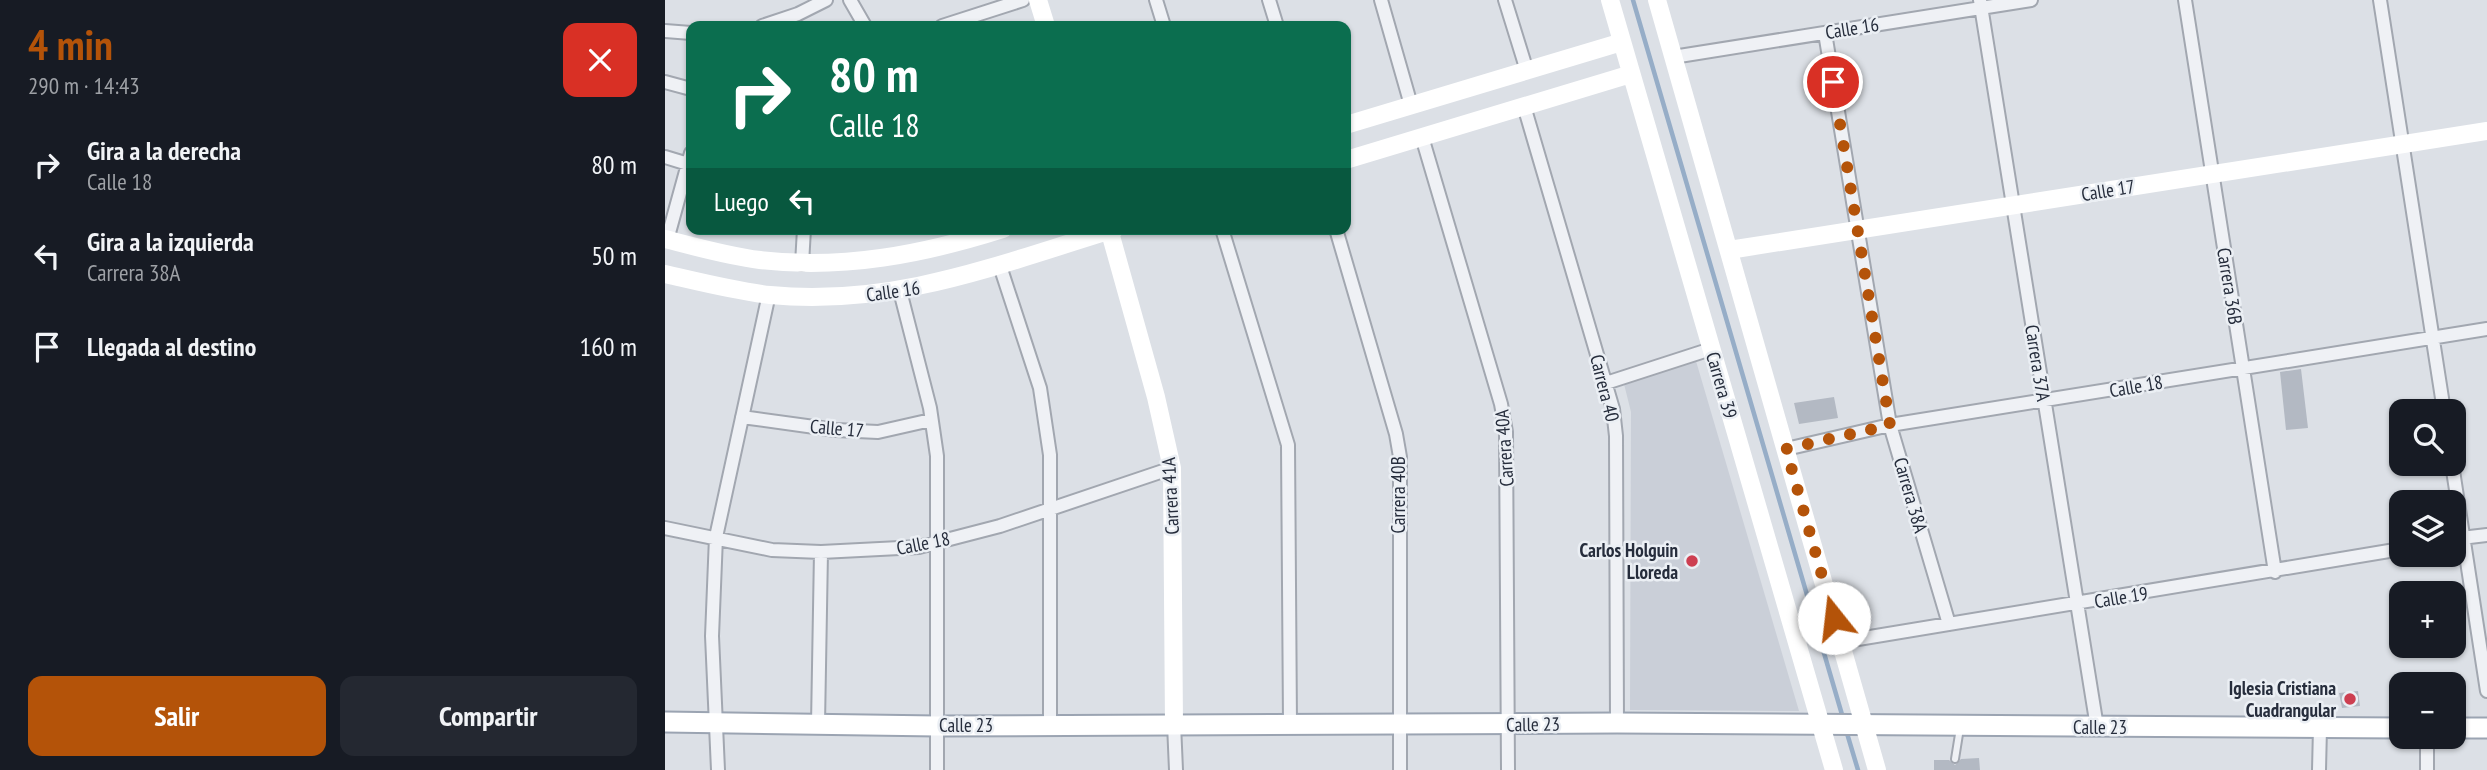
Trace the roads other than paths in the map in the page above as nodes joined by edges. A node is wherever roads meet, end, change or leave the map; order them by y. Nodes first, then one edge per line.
1 (850, 0) edge
2 (1023, 0) edge
3 (1038, 0) edge
4 (1156, 0) edge
5 (1269, 0) edge
6 (1381, 0) edge
7 (1505, 0) edge
8 (1610, 0) edge
9 (1657, 0) edge
10 (2031, 0) edge
11 (2185, 0) edge
12 (2380, 0) edge
13 (819, 2) edge
14 (1980, 4) edge
15 (774, 21) edge
16 (862, 21) edge
17 (958, 21) edge
18 (1044, 21) edge
19 (1162, 21) edge
20 (1275, 21) edge
21 (665, 31) edge
22 (686, 33) edge
23 (1825, 33) junction
24 (1622, 42) junction
25 (1673, 57) junction
26 (1527, 71) junction
27 (1631, 74) junction
28 (665, 82) edge
29 (686, 88) edge
30 (1412, 105) junction
31 (1524, 106) junction
32 (1351, 123) edge
33 (2487, 131) edge
34 (1422, 137) junction
35 (2402, 145) junction
36 (665, 157) edge
37 (686, 158) edge
38 (1351, 158) edge
39 (686, 172) edge
40 (2212, 174) junction
41 (2013, 205) junction
42 (1857, 230) junction
43 (803, 235) edge
44 (971, 235) edge
45 (1096, 235) edge
46 (1112, 235) edge
47 (1224, 235) edge
48 (1338, 235) edge
49 (666, 239) edge
50 (1729, 250) junction
51 (802, 264) junction
52 (1000, 266) junction
53 (665, 274) edge
54 (900, 291) junction
55 (769, 295) junction
56 (2487, 329) edge
57 (2432, 338) junction
58 (1711, 349) junction
59 (2242, 368) junction
60 (1606, 383) junction
61 (2442, 399) edge
62 (2045, 401) junction
63 (742, 417) junction
64 (932, 420) junction
65 (1890, 425) junction
66 (1786, 449) junction
67 (1172, 468) junction
68 (1052, 509) junction
69 (665, 528) edge
70 (2487, 535) edge
71 (716, 537) junction
72 (2466, 538) edge
73 (939, 541) junction
74 (2389, 551) edge
75 (821, 552) junction
76 (2466, 563) edge
77 (2275, 572) junction
78 (2077, 604) junction
79 (2480, 606) edge
80 (1949, 625) junction
81 (1840, 642) junction
82 (2487, 691) edge
83 (715, 720) junction
84 (665, 722) edge
85 (1290, 723) junction
86 (1617, 723) junction
87 (818, 724) junction
88 (1174, 724) junction
89 (1508, 724) junction
90 (1050, 725) junction
91 (1399, 725) junction
92 (1824, 725) junction
93 (937, 726) junction
94 (1858, 726) junction
95 (1961, 726) junction
96 (2097, 727) junction
97 (2319, 728) junction
98 (2389, 728) edge
99 (2466, 728) edge
100 (2487, 728) edge
101 (2427, 749) edge
102 (1955, 759) dead end
103 (718, 770) edge
104 (937, 770) edge
105 (1176, 770) edge
106 (1400, 770) edge
107 (1508, 770) edge
108 (1834, 770) edge
109 (1877, 770) edge
110 (2319, 770) edge
111 (2427, 770) edge

1 - 16 street
2 - 17 street
3 - 18 street
4 - 19 street
5 - 20 street
6 - 30 street
7 - 26 street
8 - 24 street, Carrera 39
9 - 25 street
10 - 14 street, Calle 16
11 - 40 street, Carrera 36B
12 - 35 street
13 - 15 street
14 - 23 street, Calle 16
14 - 41 street, Carrera 37A
21 - 22 street
23 - 25 street, Calle 16
23 - 42 street, Carrera 38A
24 - 26 street
24 - 27 street, Carrera 39
25 - 50 street
26 - 30 street
27 - 31 street
27 - 58 street, Carrera 39
28 - 29 street
30 - 32 street
31 - 34 street
31 - 60 street, Carrera 40
33 - 35 street, Calle 17
34 - 38 street
34 - 89 street, Carrera 40A
35 - 40 street, Calle 17
35 - 57 street
36 - 37 street
39 - 49 street
40 - 41 street, Calle 17
40 - 59 street, Carrera 36B
41 - 42 street, Calle 17
41 - 62 street, Carrera 37A
42 - 50 street, Calle 17
42 - 65 street, Carrera 38A
43 - 51 street
44 - 51 street, Calle 16
45 - 52 street, Calle 16
46 - 67 street, Carrera 41A
47 - 85 street
48 - 91 street, Carrera 40B
49 - 51 street, Calle 16
50 - 66 street
52 - 54 street, Calle 16
52 - 68 street
53 - 55 street, Calle 16
54 - 55 street, Calle 16
54 - 64 street
55 - 63 street
56 - 57 street, Calle 18
57 - 59 street, Calle 18
57 - 61 street
58 - 60 street
58 - 92 street, Carrera 39
59 - 62 street, Calle 18
59 - 77 street, Carrera 36B
60 - 86 street, Carrera 40
62 - 65 street, Calle 18
62 - 78 street, Carrera 37A
63 - 64 street, Calle 17
63 - 71 street
64 - 73 street
65 - 66 street, Calle 18
65 - 80 street, Carrera 38A
66 - 81 street
67 - 68 street, Calle 18
67 - 88 street, Carrera 41A
68 - 73 street, Calle 18
68 - 90 street
69 - 71 street, Calle 18
70 - 72 street
71 - 75 street, Calle 18
71 - 83 street
73 - 75 street, Calle 18
73 - 93 street
74 - 77 street, Calle 19
75 - 87 street
76 - 79 street
77 - 78 street, Calle 19
78 - 80 street, Calle 19
78 - 96 street, Carrera 37A
79 - 82 street
80 - 81 street, Calle 19
81 - 94 street
83 - 84 main road, Calle 23
83 - 87 main road, Calle 23
83 - 103 street
85 - 88 main road, Calle 23
85 - 91 main road, Calle 23
86 - 89 main road, Calle 23
86 - 92 main road, Calle 23
87 - 93 main road, Calle 23
88 - 90 main road, Calle 23
88 - 105 street, Carrera 41A
89 - 91 main road, Calle 23
89 - 107 street, Carrera 40A
90 - 93 main road, Calle 23
91 - 106 street, Carrera 40B
92 - 94 main road, Calle 23
92 - 108 street, Carrera 39
93 - 104 street
94 - 95 main road, Calle 23
94 - 109 street
95 - 96 main road, Calle 23
95 - 102 lane
96 - 97 main road, Calle 23
97 - 98 main road, Calle 23
97 - 110 street
99 - 100 main road
101 - 111 street

